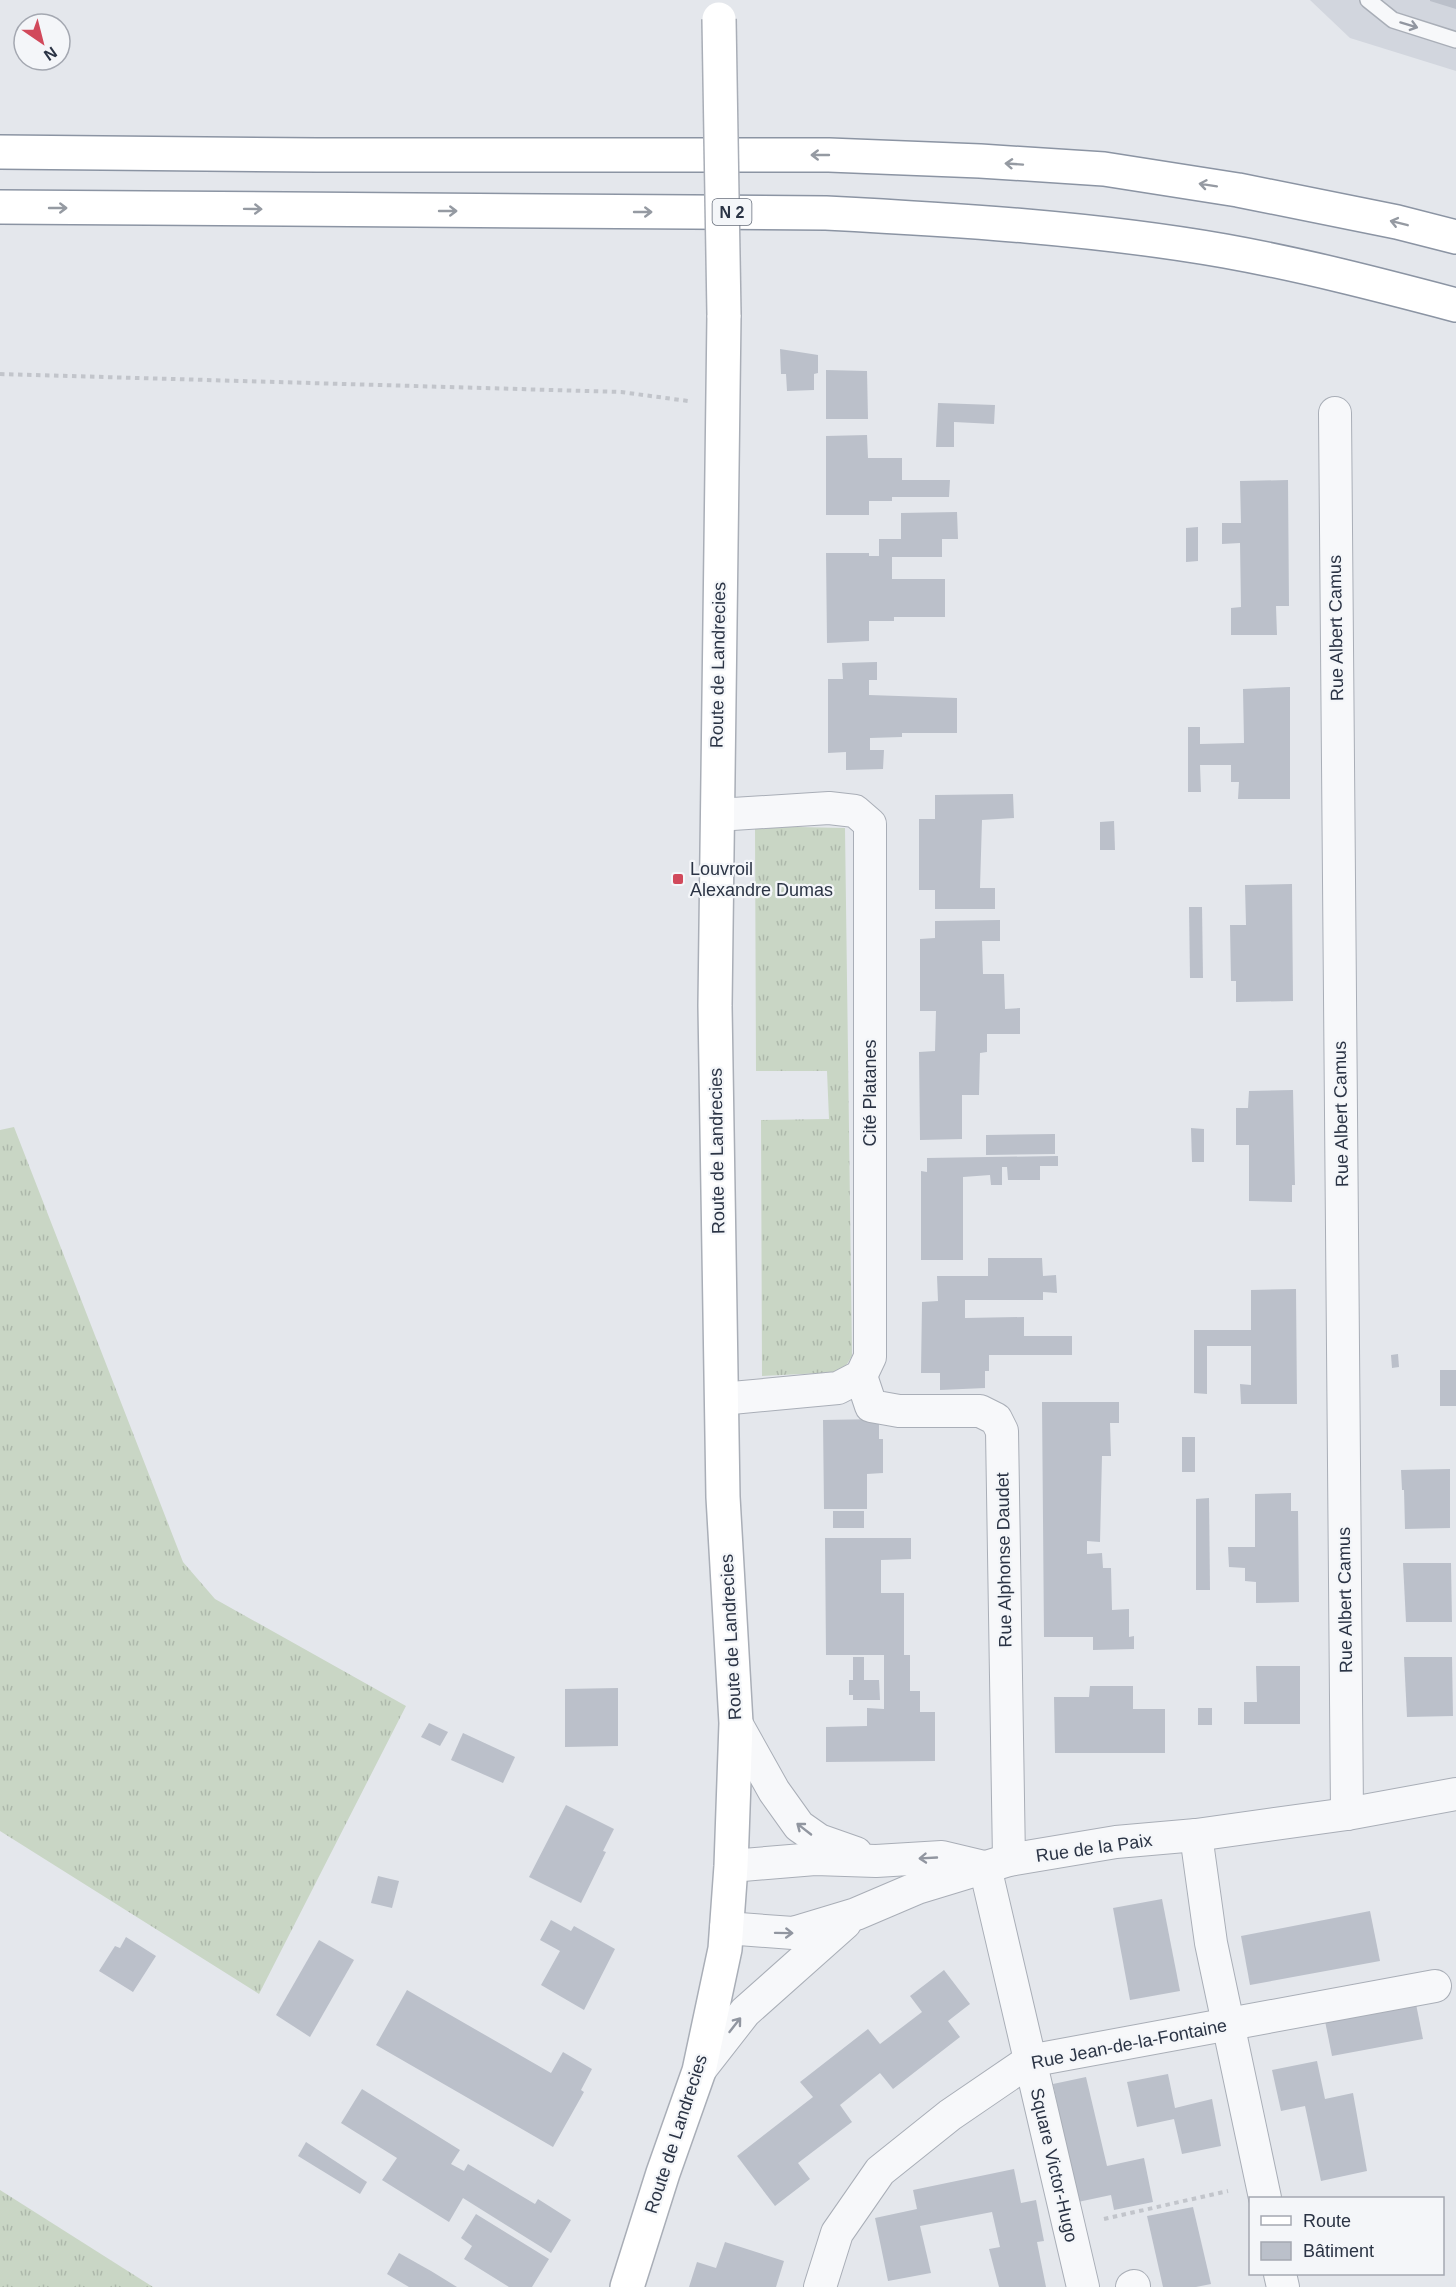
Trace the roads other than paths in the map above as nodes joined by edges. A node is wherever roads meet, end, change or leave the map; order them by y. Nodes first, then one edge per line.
1 (1368, 0) edge
2 (718, 9) edge
3 (1456, 40) edge
4 (0, 152) edge
5 (0, 207) edge
6 (1456, 237) edge
7 (1456, 305) edge
8 (1335, 413) dead end
9 (717, 815) junction
10 (861, 1376) junction
11 (721, 1399) junction
12 (736, 1723) junction
13 (1456, 1794) edge
14 (1347, 1814) junction
15 (1196, 1835) junction
16 (876, 1861) junction
17 (997, 1864) junction
18 (731, 1866) junction
19 (855, 1914) junction
20 (726, 1928) junction
21 (1435, 1986) dead end
22 (1227, 2024) junction
23 (1029, 2061) junction
24 (699, 2071) junction
25 (1263, 2191) edge
26 (627, 2287) edge
27 (820, 2287) edge
28 (1083, 2287) edge

1 -> 3 lane
2 - 9 main road, Route de Landrecies, bridge
6 -> 4 main road
5 -> 7 main road, N 2
8 - 14 street, Rue Albert Camus
9 - 10 street, Cité Platanes
9 - 11 main road, Route de Landrecies
10 - 11 street
10 - 17 street, Rue Alphonse Daudet
11 - 12 main road, Route de Landrecies
16 -> 12 street
12 - 18 main road, Route de Landrecies
13 - 14 street, Rue de la Paix
14 - 15 street, Rue de la Paix
15 - 17 street, Rue de la Paix
15 - 22 street
17 -> 16 street, Rue de la Paix
16 - 18 street, Rue de la Paix
17 - 19 street
17 - 23 street, Square Victor-Hugo
18 - 20 main road, Route de Landrecies
20 -> 19 street
24 -> 19 street
20 - 24 main road, Route de Landrecies
21 - 22 street, Rue Jean-de-la-Fontaine
22 - 23 street, Rue Jean-de-la-Fontaine
22 - 25 street
23 - 27 street, Rue Jean-de-la-Fontaine
23 - 28 street, Square Victor-Hugo
24 - 26 main road, Route de Landrecies

